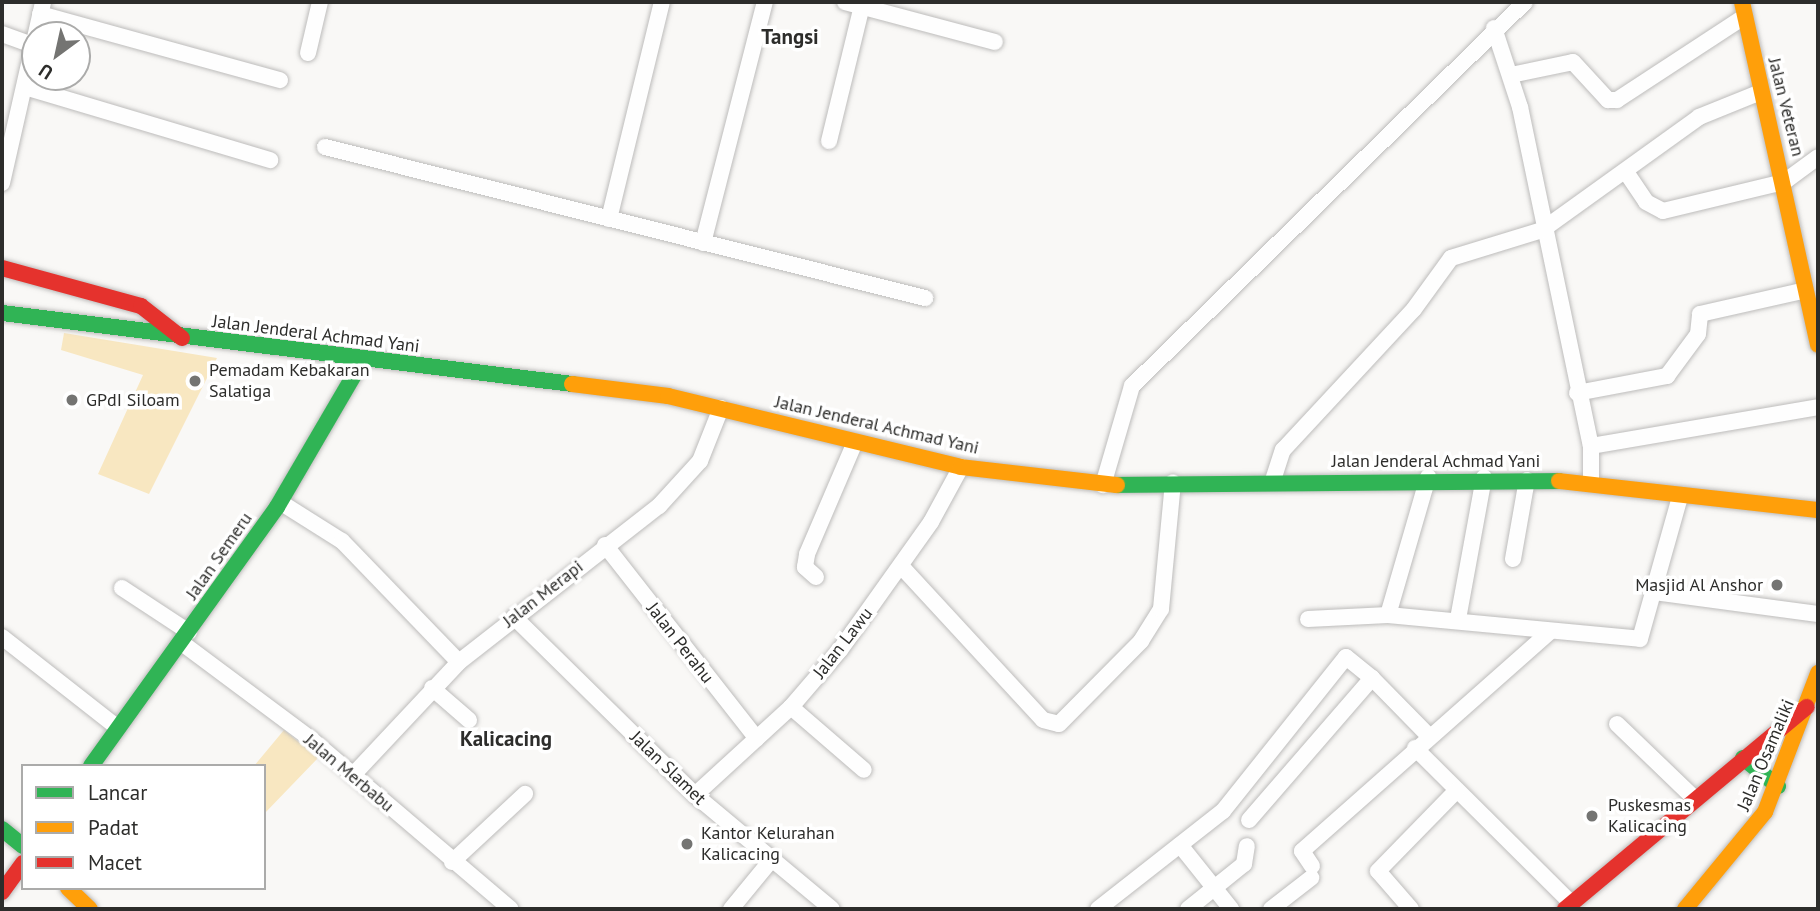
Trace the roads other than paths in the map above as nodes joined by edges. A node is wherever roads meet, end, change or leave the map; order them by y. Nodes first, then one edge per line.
1 (320, 2) edge
2 (662, 2) edge
3 (765, 2) edge
4 (845, 2) edge
5 (1525, 2) edge
6 (862, 6) junction
7 (41, 8) edge
8 (1743, 9) edge
9 (1494, 28) junction
10 (2, 34) edge
11 (21, 41) edge
12 (995, 41) dead end
13 (308, 53) dead end
14 (1511, 75) junction
15 (280, 80) dead end
16 (24, 91) edge
17 (38, 91) edge
18 (1761, 92) junction
19 (829, 141) dead end
20 (325, 147) dead end
21 (1818, 158) edge
22 (270, 160) dead end
23 (1626, 172) junction
24 (1784, 182) junction
25 (2, 183) edge
26 (609, 219) junction
27 (1542, 230) junction
28 (704, 243) junction
29 (2, 268) edge
30 (1802, 291) junction
31 (925, 298) dead end
32 (2, 313) edge
33 (182, 338) junction
34 (1818, 345) edge
35 (363, 360) junction
36 (1577, 393) junction
37 (1818, 407) edge
38 (721, 408) junction
39 (855, 442) junction
40 (1591, 446) junction
41 (961, 467) junction
42 (1427, 477) junction
43 (1484, 477) junction
44 (1273, 480) junction
45 (1527, 480) junction
46 (1173, 483) junction
47 (1591, 483) junction
48 (1103, 485) junction
49 (1680, 497) junction
50 (280, 502) junction
51 (1818, 510) edge
52 (605, 545) junction
53 (1513, 559) dead end
54 (901, 566) junction
55 (816, 578) dead end
56 (122, 587) dead end
57 (1653, 592) junction
58 (1818, 614) edge
59 (1388, 615) junction
60 (514, 617) junction
61 (1458, 618) junction
62 (1307, 620) dead end
63 (1551, 631) junction
64 (2, 637) edge
65 (185, 638) junction
66 (458, 662) junction
67 (1818, 673) edge
68 (1371, 678) junction
69 (432, 688) junction
70 (1812, 705) edge
71 (790, 707) junction
72 (469, 720) dead end
73 (1616, 724) dead end
74 (118, 728) junction
75 (1429, 736) junction
76 (757, 739) junction
77 (1415, 748) junction
78 (1743, 758) junction
79 (92, 764) edge
80 (864, 770) dead end
81 (353, 775) junction
82 (1777, 786) junction
83 (1456, 791) junction
84 (525, 794) dead end
85 (695, 795) junction
86 (1695, 799) junction
87 (1186, 819) dead end
88 (1249, 820) dead end
89 (2, 829) edge
90 (1197, 831) junction
91 (21, 844) edge
92 (1180, 845) junction
93 (1247, 846) dead end
94 (772, 859) junction
95 (452, 862) junction
96 (21, 866) edge
97 (1214, 888) junction
98 (70, 890) edge
99 (2, 891) edge
100 (1569, 906) edge
101 (1104, 908) edge
102 (90, 909) edge
103 (511, 909) edge
104 (731, 909) edge
105 (832, 909) edge
106 (1188, 909) edge
107 (1231, 909) edge
108 (1271, 909) edge
109 (1411, 909) edge
110 (1685, 909) edge

1 - 13 street
2 - 26 street
3 - 28 street
4 - 6 street
5 - 9 street
6 - 12 street
6 - 19 street
7 - 15 street
8 - 14 street
8 - 18 main road, Jalan Veteran
9 - 14 street
9 - 48 street
10 - 11 street
14 - 27 street
16 - 25 street
17 - 22 street
18 - 23 street
18 - 24 main road, Jalan Veteran
20 - 26 street
21 - 24 street
23 - 24 street
23 - 27 street
24 - 30 main road, Jalan Veteran
26 - 28 street
27 - 36 street
27 - 44 street
28 - 31 street
29 - 33 main road
30 - 34 main road, Jalan Veteran
30 - 36 street
32 - 33 main road, Jalan Jenderal Achmad Yani
33 - 35 main road, Jalan Jenderal Achmad Yani
35 - 38 main road, Jalan Jenderal Achmad Yani
35 - 50 main road, Jalan Semeru
36 - 40 street
37 - 40 street
38 - 39 main road, Jalan Jenderal Achmad Yani
38 - 52 street, Jalan Merapi
39 - 41 main road, Jalan Jenderal Achmad Yani
39 - 55 street
40 - 47 street
41 - 48 main road, Jalan Jenderal Achmad Yani
41 - 54 street, Jalan Lawu
42 - 43 main road, Jalan Jenderal Achmad Yani
42 - 44 main road, Jalan Jenderal Achmad Yani
42 - 59 street
43 - 45 main road, Jalan Jenderal Achmad Yani
43 - 61 street
44 - 46 main road, Jalan Jenderal Achmad Yani
45 - 47 main road, Jalan Jenderal Achmad Yani
45 - 53 street
46 - 48 main road, Jalan Jenderal Achmad Yani
46 - 54 street
47 - 49 main road, Jalan Jenderal Achmad Yani
49 - 51 main road, Jalan Jenderal Achmad Yani
49 - 57 street
50 - 65 main road, Jalan Semeru
50 - 66 street
52 - 60 street, Jalan Merapi
52 - 76 street, Jalan Perahu
54 - 71 street, Jalan Lawu
56 - 65 street, Jalan Merbabu
57 - 58 street
57 - 63 street
59 - 61 street
59 - 62 street
60 - 66 street, Jalan Merapi
60 - 85 street, Jalan Slamet
61 - 63 street
63 - 75 street
64 - 74 street
65 - 74 main road, Jalan Semeru
65 - 81 street, Jalan Merbabu
66 - 69 street, Jalan Merapi
67 - 70 main road, Jalan Osamaliki
68 - 75 street
68 - 88 street
68 - 90 street
69 - 72 street
69 - 81 street, Jalan Merapi
70 - 78 main road
70 - 82 main road, Jalan Osamaliki
71 - 76 street, Jalan Lawu
71 - 80 street
73 - 86 street
74 - 79 main road, Jalan Semeru
75 - 77 street
76 - 85 street, Jalan Lawu
77 - 83 street
77 - 108 street
78 - 82 main road
78 - 86 main road
81 - 95 street, Jalan Merbabu
82 - 110 main road, Jalan Osamaliki
83 - 100 street
83 - 109 street
84 - 95 street
85 - 94 street, Jalan Slamet
86 - 100 main road
87 - 90 street
89 - 91 main road
90 - 92 street
92 - 97 street
92 - 101 street
93 - 97 street
94 - 104 street
94 - 105 street, Jalan Slamet
95 - 103 street, Jalan Merbabu
96 - 99 main road
97 - 106 street
97 - 107 street
98 - 102 main road

